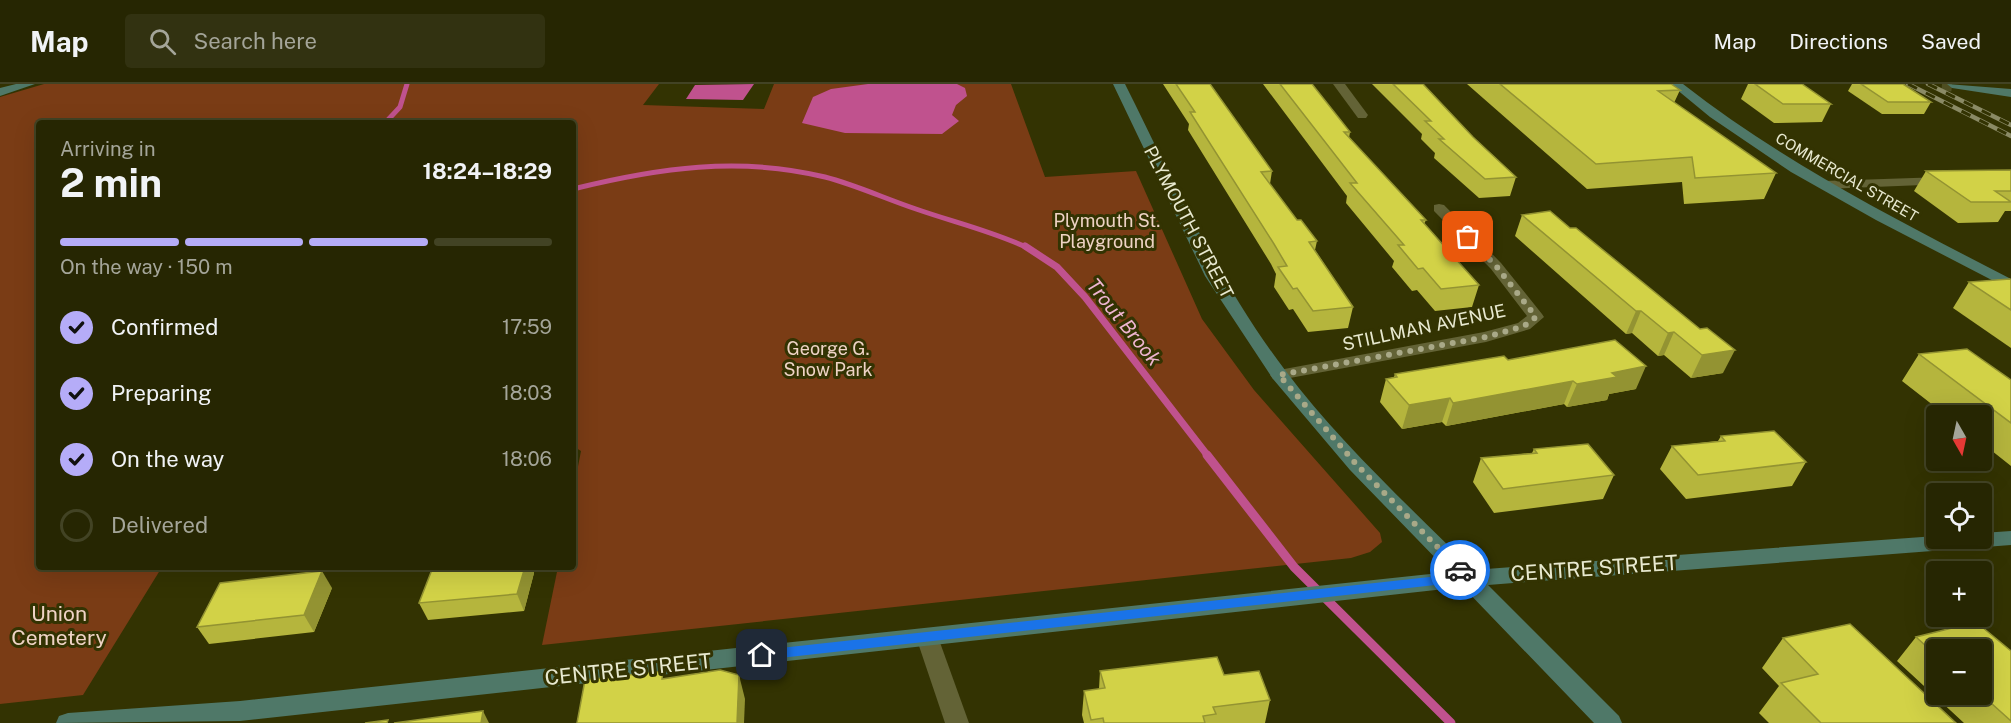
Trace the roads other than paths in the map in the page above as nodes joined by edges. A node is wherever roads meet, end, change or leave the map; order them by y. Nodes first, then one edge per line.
1 (29, 84) edge
2 (1119, 84) edge
3 (1339, 84) edge
4 (1676, 84) edge
5 (1952, 85) edge
6 (0, 92) edge
7 (2011, 93) edge
8 (1362, 115) dead end
9 (1952, 181) edge
10 (1824, 185) junction
11 (1439, 208) dead end
12 (2011, 285) edge
13 (1279, 375) junction
14 (2011, 538) edge
15 (1467, 578) junction
16 (927, 637) junction
17 (238, 717) edge
18 (68, 723) edge
19 (957, 723) edge
20 (1610, 723) edge

1 - 6 main road
2 - 13 main road, PLYMOUTH STREET
3 - 8 street
4 - 10 main road, COMMERCIAL STREET
5 - 7 main road
9 - 10 street
10 - 12 main road, COMMERCIAL STREET
11 - 13 street, STILLMAN AVENUE
13 - 15 main road, PLYMOUTH STREET
14 - 15 main road, CENTRE STREET
15 - 16 main road, CENTRE STREET
15 - 20 main road, PLYMOUTH STREET
16 - 17 main road, CENTRE STREET
16 - 19 street
17 - 18 main road, CENTRE STREET

